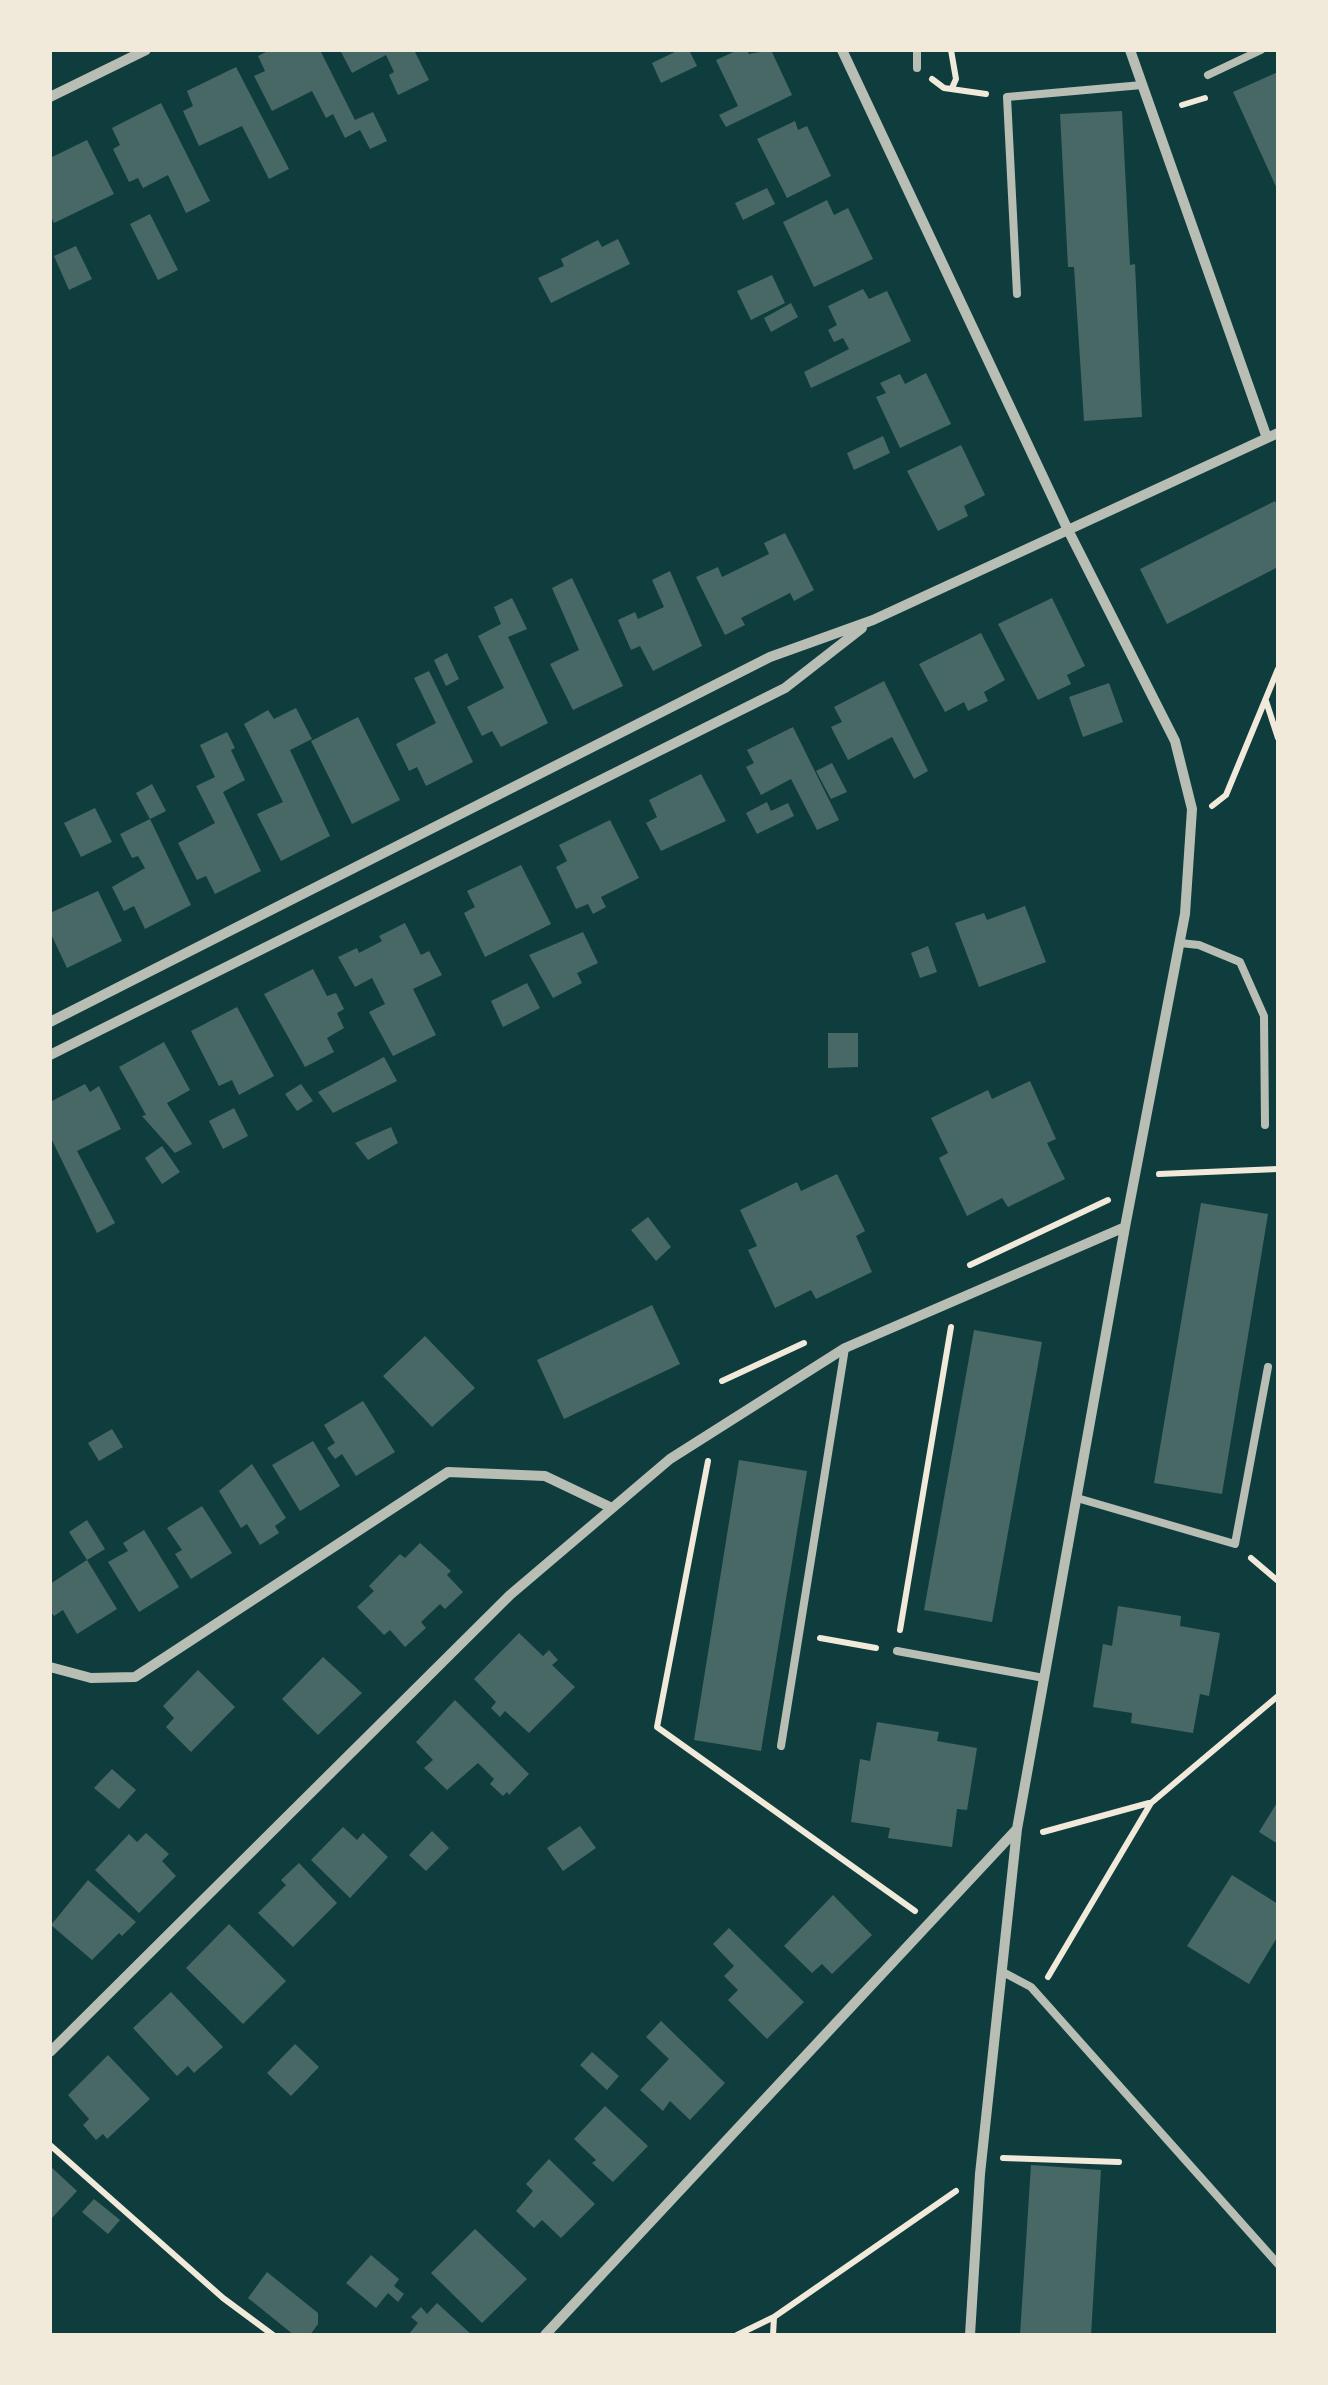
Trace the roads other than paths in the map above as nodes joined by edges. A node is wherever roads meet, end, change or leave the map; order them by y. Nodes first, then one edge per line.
1 (146, 50) edge
2 (842, 50) edge
3 (917, 50) edge
4 (1130, 50) edge
5 (1262, 50) edge
6 (918, 68) road end
7 (1208, 76) dead end
8 (1142, 85) junction
9 (50, 98) edge
10 (1017, 294) dead end
11 (1272, 435) edge
12 (1067, 528) junction
13 (873, 620) junction
14 (1180, 943) junction
15 (50, 1022) edge
16 (50, 1054) edge
17 (1265, 1125) dead end
18 (1125, 1227) junction
19 (845, 1348) junction
20 (1268, 1367) dead end
21 (1077, 1498) junction
22 (612, 1508) junction
23 (897, 1652) road end
24 (50, 1667) edge
25 (1044, 1678) junction
26 (781, 1746) dead end
27 (1017, 1828) junction
28 (1000, 1971) junction
29 (50, 2052) edge
30 (1278, 2264) edge
31 (545, 2335) edge
32 (970, 2335) edge

1 - 9 street
2 - 12 street
3 - 6 lane
4 - 8 street
5 - 7 lane
8 - 10 lane
8 - 11 street
11 - 12 street
12 - 13 street
12 - 14 street
13 - 15 street
13 - 16 street
14 - 17 lane
14 - 18 street
18 - 19 street
18 - 21 street
19 - 22 street
19 - 26 lane
20 - 21 lane
21 - 25 street
22 - 24 street
22 - 29 street
23 - 25 lane
25 - 27 street
27 - 28 street
27 - 31 street
28 - 30 lane
28 - 32 street

